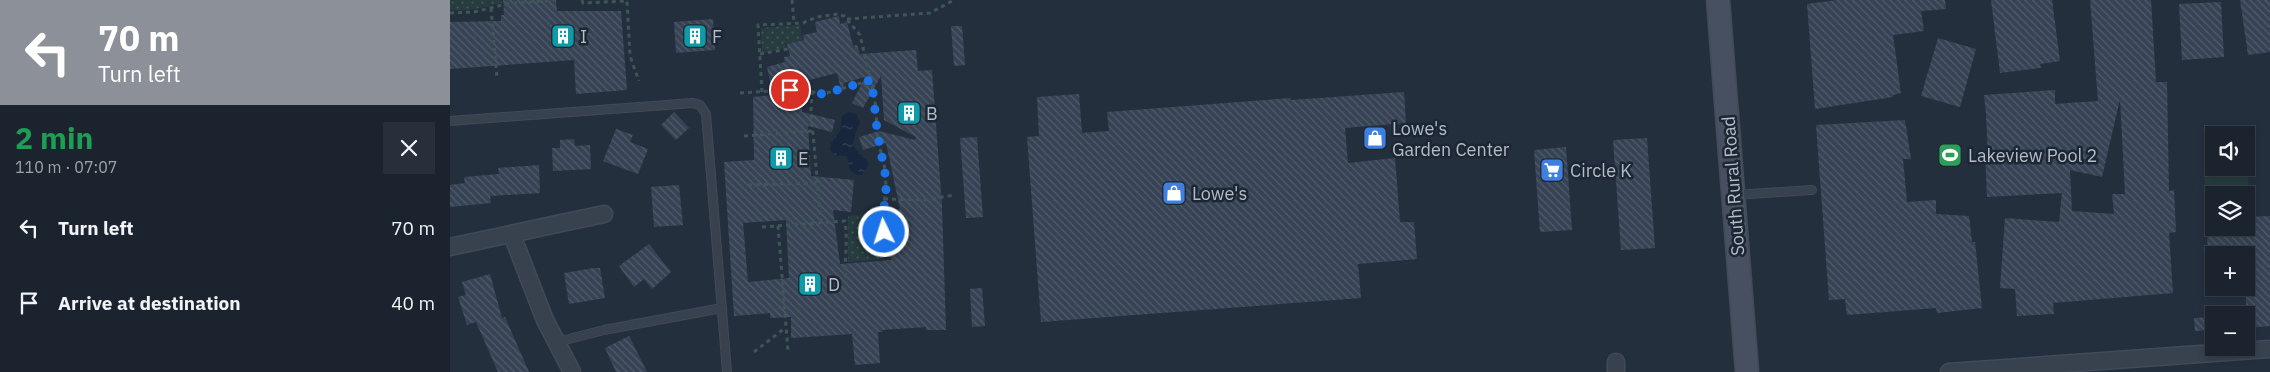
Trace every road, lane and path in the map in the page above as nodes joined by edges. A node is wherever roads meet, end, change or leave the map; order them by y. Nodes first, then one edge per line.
1 (554, 0) edge
2 (582, 0) edge
3 (792, 0) edge
4 (954, 0) edge
5 (1718, 0) edge
6 (518, 1) edge
7 (491, 8) junction
8 (450, 13) edge
9 (847, 20) junction
10 (794, 23) junction
11 (788, 49) dead end
12 (760, 54) junction
13 (497, 78) dead end
14 (871, 80) junction
15 (639, 81) dead end
16 (812, 91) junction
17 (762, 92) junction
18 (740, 93) dead end
19 (450, 121) edge
20 (813, 131) junction
21 (744, 136) dead end
22 (818, 183) junction
23 (748, 185) dead end
24 (1812, 190) dead end
25 (954, 195) dead end
26 (1733, 196) junction
27 (884, 199) junction
28 (604, 214) dead end
29 (821, 222) junction
30 (778, 226) junction
31 (762, 227) dead end
32 (512, 235) junction
33 (450, 247) edge
34 (887, 261) dead end
35 (846, 283) dead end
36 (722, 308) junction
37 (786, 328) junction
38 (557, 342) junction
39 (2270, 349) edge
40 (788, 351) dead end
41 (754, 352) dead end
42 (572, 372) edge
43 (727, 372) edge
44 (1747, 372) edge
45 (1949, 372) edge

1 - 6 path
2 - 15 path
3 - 10 path
4 - 9 path
5 - 26 main road, South Rural Road
6 - 7 path
7 - 8 path
7 - 13 path
9 - 10 path
9 - 14 path
10 - 12 path
11 - 12 path
12 - 17 path
14 - 16 path
14 - 27 path
16 - 17 path
16 - 20 path
17 - 18 path
19 - 36 lane
20 - 21 path
20 - 22 path
22 - 23 path
22 - 29 path
24 - 26 lane
25 - 27 path
26 - 44 main road, South Rural Road
27 - 34 path
28 - 32 street
29 - 30 path
29 - 35 path
30 - 31 path
30 - 37 path
32 - 33 street
32 - 38 street
36 - 38 lane
36 - 43 lane
37 - 40 path
37 - 41 path
38 - 42 street
39 - 45 street

